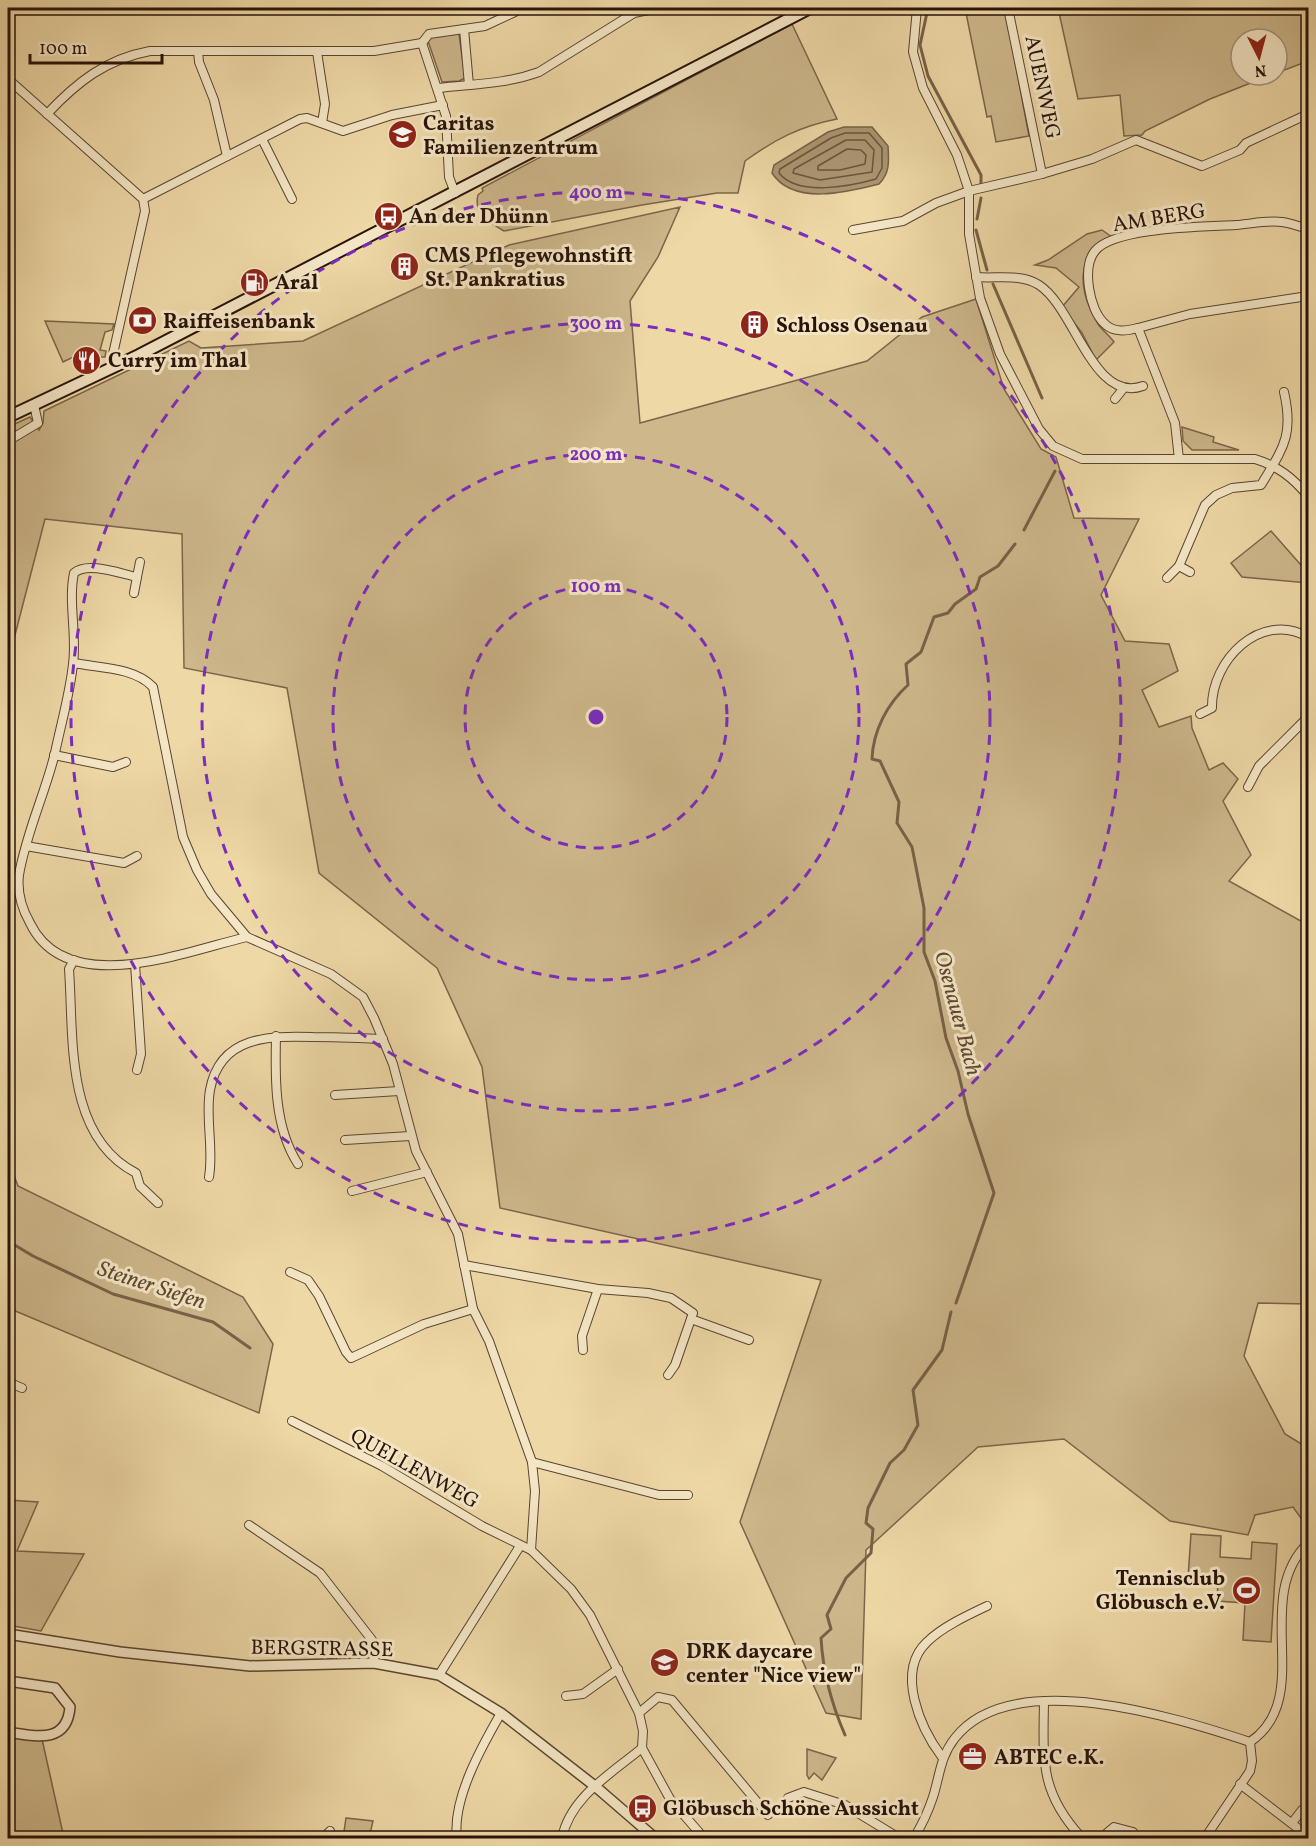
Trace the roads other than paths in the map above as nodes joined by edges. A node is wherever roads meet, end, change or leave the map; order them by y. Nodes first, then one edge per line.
1 (658, 8) edge
2 (810, 8) edge
3 (918, 8) edge
4 (1008, 8) edge
5 (514, 12) dead end
6 (464, 29) junction
7 (422, 43) junction
8 (198, 51) junction
9 (317, 52) junction
10 (8, 79) edge
11 (469, 85) junction
12 (439, 88) junction
13 (444, 105) junction
14 (47, 114) junction
15 (1308, 114) edge
16 (322, 123) junction
17 (262, 139) junction
18 (227, 156) junction
19 (1042, 174) junction
20 (969, 191) junction
21 (455, 193) junction
22 (143, 199) junction
23 (292, 199) dead end
24 (1308, 229) edge
25 (853, 230) dead end
26 (976, 277) junction
27 (1308, 296) edge
28 (1138, 328) junction
29 (118, 366) junction
30 (1143, 386) dead end
31 (1123, 389) junction
32 (1284, 392) dead end
33 (1115, 399) dead end
34 (34, 405) junction
35 (8, 417) edge
36 (8, 441) edge
37 (1179, 459) junction
38 (1272, 464) junction
39 (1308, 496) edge
40 (140, 562) dead end
41 (1179, 566) junction
42 (1190, 572) dead end
43 (137, 577) junction
44 (1167, 578) dead end
45 (134, 593) dead end
46 (1308, 637) edge
47 (74, 663) junction
48 (1200, 714) dead end
49 (1308, 717) edge
50 (54, 755) junction
51 (126, 762) dead end
52 (1248, 787) dead end
53 (26, 846) junction
54 (137, 856) dead end
55 (247, 937) junction
56 (74, 960) junction
57 (135, 963) junction
58 (276, 1036) junction
59 (383, 1039) junction
60 (137, 1070) dead end
61 (399, 1091) junction
62 (334, 1095) dead end
63 (410, 1136) junction
64 (345, 1140) dead end
65 (298, 1164) dead end
66 (427, 1172) junction
67 (209, 1177) dead end
68 (351, 1191) dead end
69 (158, 1203) dead end
70 (464, 1265) junction
71 (290, 1272) dead end
72 (598, 1289) junction
73 (473, 1309) junction
74 (691, 1319) junction
75 (749, 1340) dead end
76 (583, 1350) dead end
77 (668, 1375) dead end
78 (8, 1383) edge
79 (22, 1388) dead end
80 (292, 1421) dead end
81 (532, 1462) junction
82 (688, 1495) dead end
83 (249, 1525) dead end
84 (1308, 1543) edge
85 (520, 1546) junction
86 (531, 1550) junction
87 (987, 1606) dead end
88 (8, 1634) edge
89 (374, 1664) junction
90 (618, 1669) junction
91 (439, 1676) junction
92 (8, 1681) edge
93 (566, 1696) dead end
94 (1044, 1702) junction
95 (501, 1713) junction
96 (639, 1713) junction
97 (8, 1732) edge
98 (1250, 1742) junction
99 (642, 1748) junction
100 (942, 1757) junction
101 (1240, 1784) junction
102 (596, 1786) junction
103 (788, 1798) dead end
104 (1302, 1810) dead end
105 (768, 1815) dead end
106 (1292, 1823) junction
107 (330, 1831) dead end
108 (1133, 1832) dead end
109 (1308, 1836) edge
110 (323, 1839) edge
111 (457, 1839) edge
112 (562, 1839) edge
113 (655, 1839) edge
114 (704, 1839) edge
115 (898, 1839) edge
116 (914, 1839) edge
117 (1083, 1839) edge
118 (1101, 1839) edge
119 (1205, 1839) edge

1 - 11 street
2 - 21 main road
3 - 20 street
4 - 19 street, AUENWEG
5 - 6 street
6 - 7 street
6 - 11 street
7 - 9 street
7 - 12 street
8 - 9 street
8 - 14 street
8 - 18 street
9 - 16 street
10 - 14 street
11 - 12 street
12 - 13 street
13 - 16 street
13 - 21 street
14 - 22 street
15 - 19 street
16 - 17 street
17 - 18 street
17 - 23 street
18 - 22 street
19 - 20 street
20 - 25 street
20 - 26 street
21 - 29 main road
22 - 29 street
24 - 28 street, AM BERG
26 - 31 street
26 - 37 street
27 - 28 street, AM BERG
28 - 37 street
29 - 34 main road
30 - 31 street
31 - 33 street
32 - 38 street
34 - 35 main road
34 - 36 street
37 - 38 street
38 - 39 street
38 - 41 street
40 - 43 street
41 - 42 street
41 - 44 street
43 - 45 street
43 - 47 street
46 - 48 street
47 - 50 street
47 - 55 street
49 - 52 street
50 - 51 street
50 - 53 street
53 - 54 street
53 - 56 street
55 - 57 street
55 - 59 street
56 - 57 street
56 - 69 street
57 - 60 street
58 - 59 street
58 - 65 street
58 - 67 street
59 - 61 street
61 - 62 street
61 - 63 street
63 - 64 street
63 - 66 street
66 - 68 street
66 - 70 street
70 - 72 street
70 - 73 street
71 - 73 street
72 - 74 street
72 - 76 street
73 - 81 street
74 - 75 street
74 - 77 street
78 - 79 street
80 - 85 street, QUELLENWEG
81 - 82 street
81 - 86 street
83 - 89 street
84 - 98 street
85 - 86 street, QUELLENWEG
85 - 91 street
86 - 90 street
87 - 100 street
88 - 89 street, BERGSTRASSE
89 - 91 street, BERGSTRASSE
90 - 93 street
90 - 96 street
91 - 95 street, BERGSTRASSE
92 - 97 street
94 - 98 street
94 - 100 street
94 - 117 street
95 - 102 street, BERGSTRASSE
95 - 111 street
96 - 99 street
96 - 105 street
98 - 101 street
99 - 102 street
99 - 114 street
100 - 116 street
101 - 106 street
101 - 119 street
102 - 112 street
102 - 113 street, BERGSTRASSE
103 - 115 street
104 - 106 street
106 - 109 street
107 - 110 street
108 - 118 street

